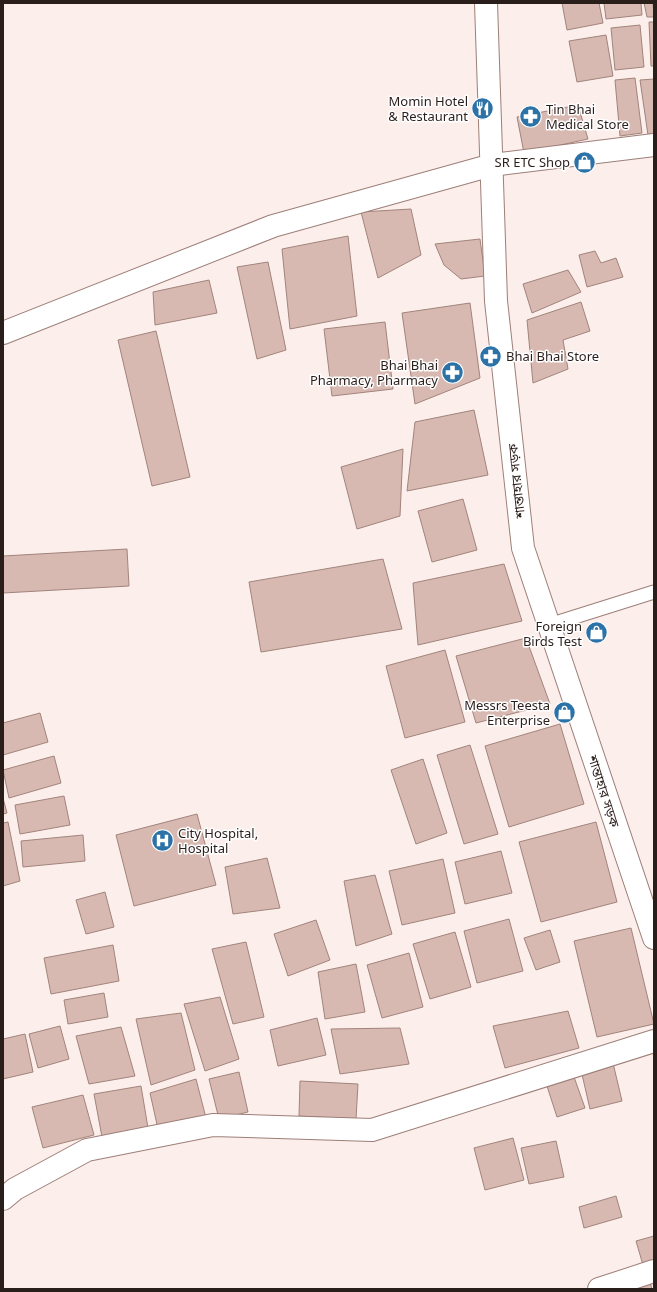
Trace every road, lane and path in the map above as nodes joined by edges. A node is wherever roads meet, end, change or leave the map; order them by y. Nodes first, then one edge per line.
1 (486, 3) edge
2 (654, 145) edge
3 (492, 165) junction
4 (3, 332) edge
5 (654, 592) edge
6 (549, 625) junction
7 (650, 914) edge
8 (654, 938) edge
9 (654, 1041) edge
10 (3, 1199) edge
11 (654, 1271) edge
12 (599, 1289) edge

1 - 3 street, শান্তাহার সড়ক
2 - 3 street
3 - 4 street
3 - 6 street, শান্তাহার সড়ক
5 - 6 lane
6 - 7 street, শান্তাহার সড়ক
7 - 8 street, শান্তাহার সড়ক
9 - 10 street
11 - 12 street

